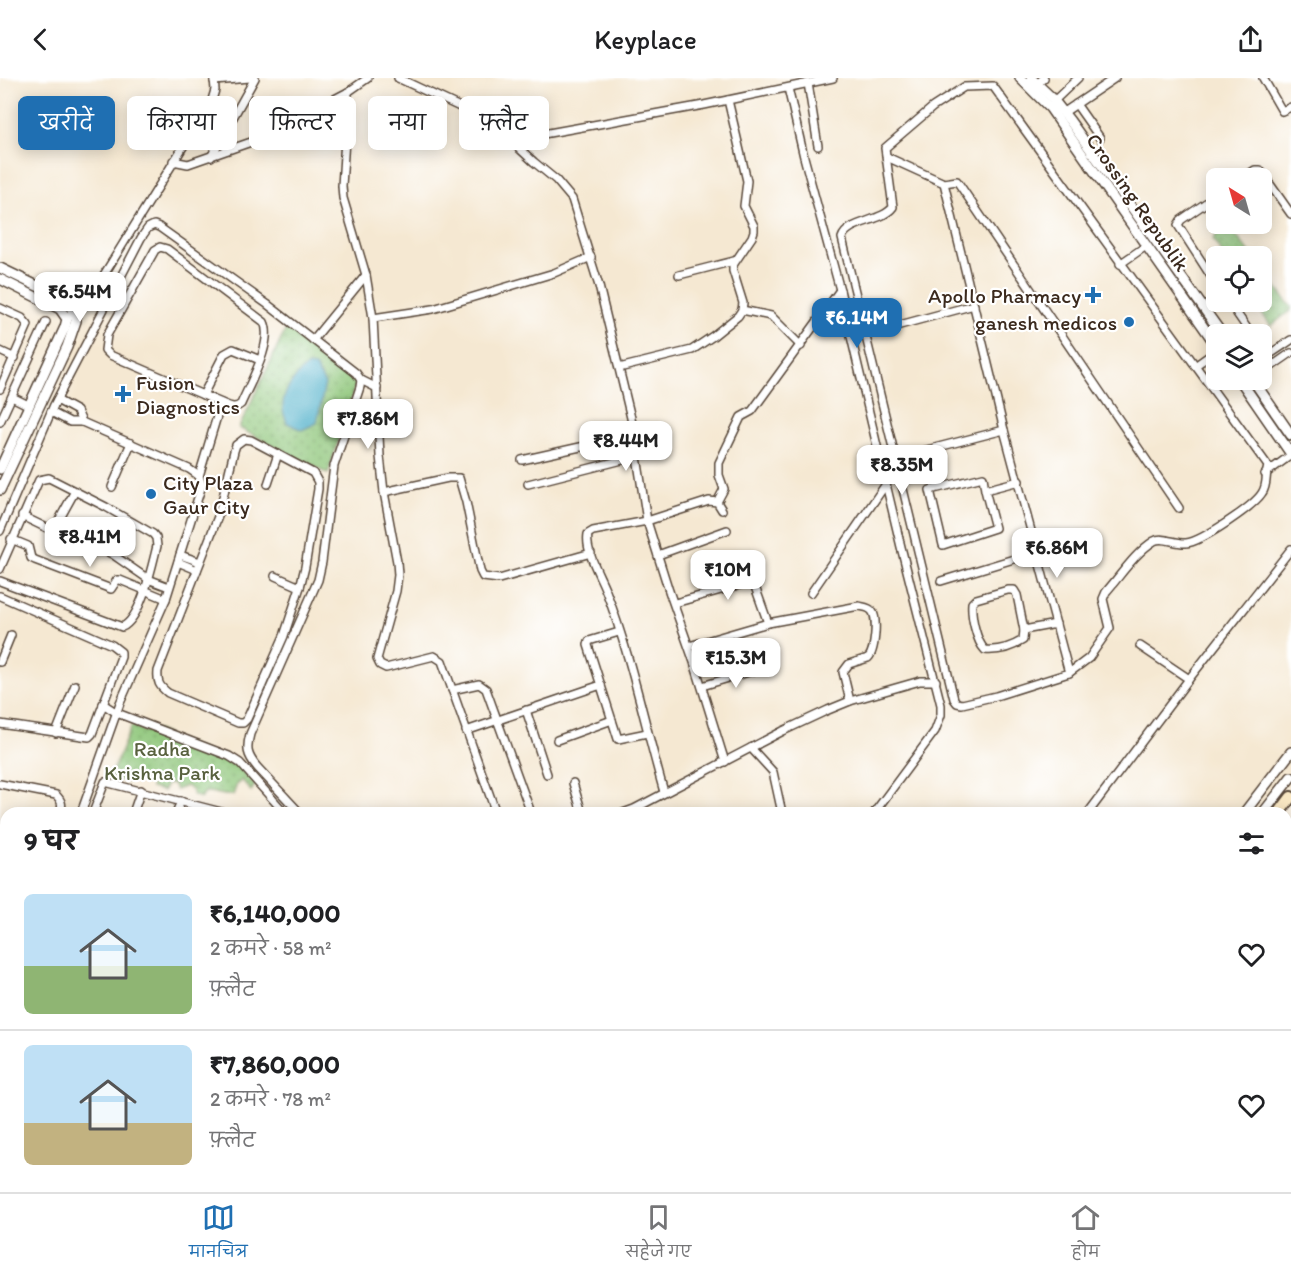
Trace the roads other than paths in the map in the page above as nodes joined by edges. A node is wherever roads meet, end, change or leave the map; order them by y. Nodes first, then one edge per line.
1 (250, 78) edge
2 (255, 78) edge
3 (368, 78) edge
4 (398, 78) edge
5 (833, 78) edge
6 (1020, 78) edge
7 (1078, 78) edge
8 (1115, 78) edge
9 (1263, 78) edge
10 (214, 80) edge
11 (1037, 80) edge
12 (808, 84) junction
13 (789, 88) junction
14 (348, 92) junction
15 (728, 100) junction
16 (1076, 104) junction
17 (459, 107) edge
18 (1291, 108) edge
19 (1056, 109) junction
20 (549, 133) edge
21 (1100, 138) dead end
22 (818, 146) dead end
23 (521, 150) edge
24 (211, 157) junction
25 (887, 157) junction
26 (173, 161) junction
27 (944, 183) junction
28 (1272, 187) edge
29 (1206, 203) edge
30 (143, 213) junction
31 (1291, 214) edge
32 (154, 225) junction
33 (1146, 246) junction
34 (591, 257) junction
35 (734, 261) junction
36 (1120, 264) junction
37 (0, 268) edge
38 (1206, 268) edge
39 (366, 275) junction
40 (679, 275) dead end
41 (0, 279) edge
42 (840, 290) junction
43 (974, 305) junction
44 (0, 308) edge
45 (742, 310) junction
46 (74, 311) junction
47 (66, 317) junction
48 (374, 318) junction
49 (46, 322) dead end
50 (1215, 324) edge
51 (885, 329) dead end
52 (1206, 331) edge
53 (60, 339) junction
54 (313, 340) junction
55 (1291, 340) edge
56 (801, 346) junction
57 (68, 347) junction
58 (0, 351) edge
59 (1272, 353) edge
60 (1291, 353) edge
61 (79, 354) junction
62 (15, 358) junction
63 (1206, 358) edge
64 (260, 360) junction
65 (1273, 365) edge
66 (1195, 366) junction
67 (619, 368) junction
68 (4, 372) edge
69 (361, 380) junction
70 (0, 388) edge
71 (377, 388) junction
72 (1247, 390) edge
73 (1260, 390) edge
74 (203, 394) junction
75 (12, 397) junction
76 (57, 400) junction
77 (221, 403) junction
78 (28, 405) junction
79 (51, 412) junction
80 (0, 422) edge
81 (82, 422) junction
82 (1004, 430) junction
83 (634, 435) junction
84 (1291, 435) edge
85 (131, 443) junction
86 (278, 454) junction
87 (1291, 455) edge
88 (638, 456) junction
89 (896, 458) junction
90 (522, 460) dead end
91 (0, 469) edge
92 (1265, 474) junction
93 (200, 476) junction
94 (1019, 481) junction
95 (268, 484) dead end
96 (528, 484) dead end
97 (886, 484) junction
98 (112, 487) dead end
99 (0, 490) edge
100 (985, 490) junction
101 (75, 491) junction
102 (384, 492) junction
103 (717, 502) junction
104 (1179, 508) dead end
105 (722, 510) dead end
106 (22, 516) junction
107 (647, 520) junction
108 (727, 530) dead end
109 (0, 531) edge
110 (53, 531) junction
111 (11, 539) junction
112 (1291, 549) edge
113 (1037, 552) junction
114 (591, 553) junction
115 (658, 555) junction
116 (179, 558) junction
117 (198, 566) junction
118 (0, 569) edge
119 (275, 576) dead end
120 (148, 579) junction
121 (0, 581) edge
122 (941, 581) dead end
123 (169, 587) junction
124 (300, 587) junction
125 (145, 590) junction
126 (811, 593) dead end
127 (0, 596) edge
128 (166, 599) junction
129 (675, 603) junction
130 (768, 623) junction
131 (1056, 624) junction
132 (1024, 630) junction
133 (619, 632) junction
134 (11, 635) dead end
135 (689, 646) junction
136 (1140, 646) dead end
137 (0, 662) edge
138 (762, 668) dead end
139 (1069, 673) junction
140 (1189, 679) junction
141 (936, 681) junction
142 (75, 685) dead end
143 (601, 685) junction
144 (702, 686) junction
145 (452, 690) junction
146 (105, 700) junction
147 (849, 701) junction
148 (120, 703) junction
149 (526, 710) junction
150 (117, 713) junction
151 (497, 720) junction
152 (612, 720) junction
153 (0, 724) edge
154 (466, 731) junction
155 (56, 733) junction
156 (647, 733) junction
157 (557, 740) dead end
158 (751, 748) junction
159 (1291, 752) edge
160 (725, 762) junction
161 (547, 774) dead end
162 (1291, 777) edge
163 (573, 783) dead end
164 (0, 784) edge
165 (141, 790) junction
166 (664, 792) junction
167 (181, 801) junction
168 (62, 807) edge
169 (83, 807) edge
170 (95, 807) edge
171 (135, 807) edge
172 (178, 807) edge
173 (203, 807) edge
174 (280, 807) edge
175 (294, 807) edge
176 (494, 807) edge
177 (529, 807) edge
178 (580, 807) edge
179 (640, 807) edge
180 (781, 807) edge
181 (879, 807) edge
182 (1093, 807) edge
183 (1249, 807) edge
184 (1268, 807) edge

1 - 10 street
2 - 24 street
3 - 14 street
4 - 17 street
5 - 12 street
6 - 19 street
7 - 19 street
8 - 16 street
9 - 18 street
10 - 26 street
11 - 19 street
12 - 13 street
12 - 22 street
13 - 15 street
13 - 42 street
14 - 24 street
14 - 39 street
15 - 20 street
15 - 35 street
16 - 19 street
16 - 21 street
19 - 33 street, Crossing Republik
19 - 50 street
23 - 34 street
24 - 26 street
25 - 27 street
25 - 36 street
25 - 89 street
26 - 30 street
27 - 43 street
27 - 104 street
28 - 31 street
29 - 38 street
30 - 32 street
30 - 46 street
32 - 54 street
32 - 61 street
33 - 36 street
33 - 52 street, Crossing Republik
34 - 48 street
34 - 67 street
35 - 40 street
35 - 45 street
36 - 66 street
37 - 46 street
39 - 48 street
39 - 54 street
41 - 47 street
42 - 56 street
42 - 97 street
43 - 51 street
43 - 82 street
44 - 62 street
45 - 56 street
45 - 67 street
46 - 47 street
46 - 57 street
47 - 53 street
48 - 71 street
49 - 75 street
53 - 57 street
53 - 78 street
54 - 69 street
55 - 59 street
56 - 103 street
57 - 61 street
57 - 99 street
58 - 62 street
60 - 65 street
61 - 76 street
62 - 68 street
63 - 66 street
64 - 74 street
64 - 74 street
64 - 77 street
66 - 92 street
67 - 83 street
68 - 70 street
69 - 71 street
69 - 175 street
71 - 102 street
72 - 87 street
73 - 84 street
74 - 77 street
75 - 78 street
75 - 80 street
76 - 79 street
76 - 81 street
77 - 93 street
78 - 91 street
79 - 81 street
79 - 109 street
81 - 85 street
82 - 89 street
82 - 94 street
83 - 88 street
83 - 90 street
85 - 93 street
85 - 98 street
86 - 95 street
86 - 117 street
86 - 124 street
87 - 92 street
88 - 96 street
88 - 107 street
89 - 139 street
92 - 139 street
93 - 116 street
94 - 100 street
94 - 113 street
97 - 126 street
97 - 141 street
100 - 100 street
101 - 106 street
101 - 110 street
101 - 120 street
102 - 114 street
102 - 145 street
103 - 105 street
103 - 107 street
106 - 110 street
106 - 111 street
107 - 114 street
107 - 115 street
108 - 115 street
110 - 120 street
111 - 118 street
111 - 125 street
112 - 140 street
113 - 122 street
113 - 131 street
114 - 133 street
115 - 129 street
116 - 117 street
116 - 123 street
117 - 124 street
119 - 124 street
120 - 123 street
120 - 125 street
121 - 125 street
123 - 128 street
125 - 128 street
127 - 146 street
128 - 148 street
129 - 130 street
129 - 135 street
130 - 135 street
130 - 147 street
131 - 132 street
131 - 139 street
132 - 132 street
133 - 143 street
133 - 156 street
134 - 137 street
135 - 144 street
136 - 140 street
138 - 144 street
140 - 182 street
141 - 147 street
141 - 181 street
142 - 155 street
143 - 149 street
143 - 152 street
144 - 160 street
145 - 151 street
145 - 154 street
146 - 148 street
146 - 150 street
146 - 155 street
147 - 158 street
148 - 150 street
149 - 151 street
149 - 161 street
150 - 169 street
150 - 174 street
151 - 154 street
151 - 177 street
152 - 156 street
152 - 157 street
153 - 155 street
154 - 176 street
156 - 166 street
158 - 160 street
158 - 180 street
159 - 183 street
160 - 166 street
162 - 184 street
163 - 178 street
164 - 168 street
165 - 167 street
165 - 170 street
165 - 171 street
166 - 179 street
167 - 172 street
167 - 173 street

